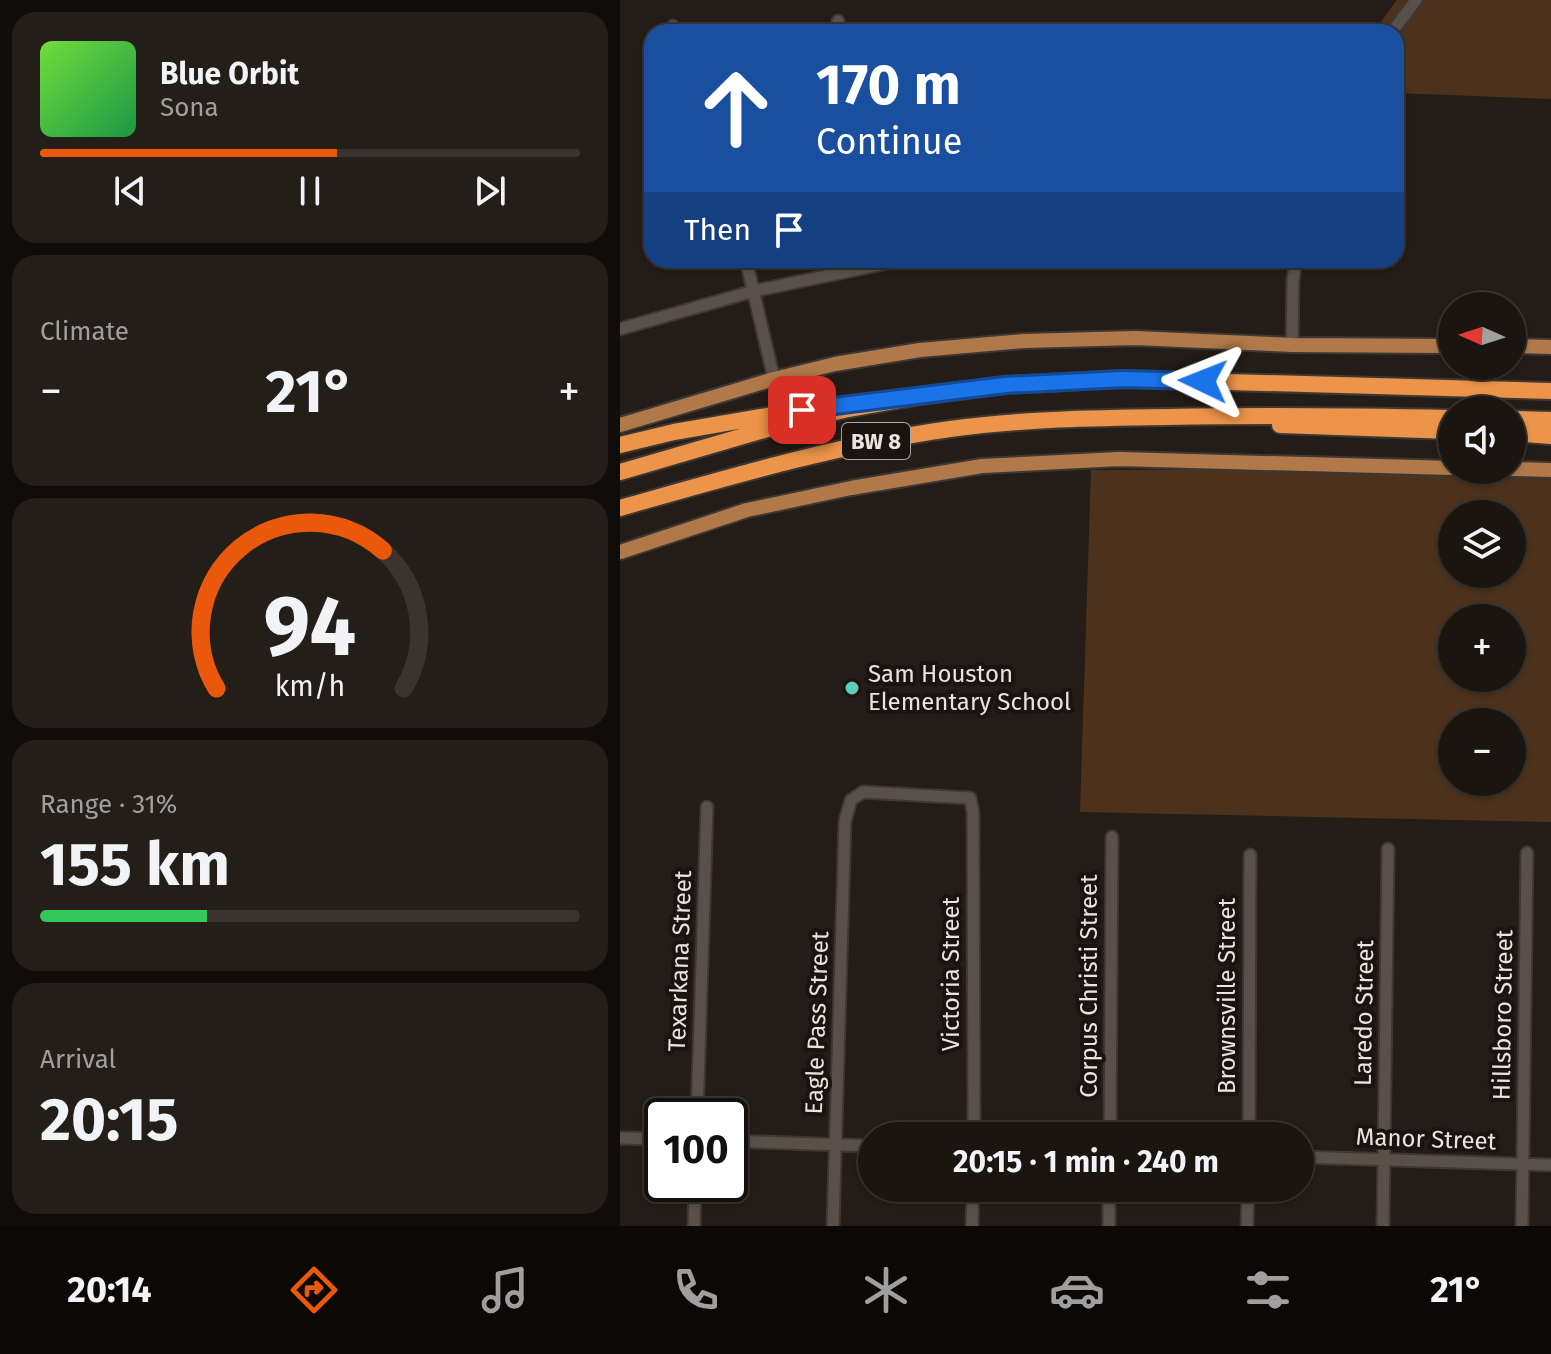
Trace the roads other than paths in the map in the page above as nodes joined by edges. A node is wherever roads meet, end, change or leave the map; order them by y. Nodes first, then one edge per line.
1 (1416, 0) edge
2 (1398, 24) edge
3 (748, 268) edge
4 (864, 268) edge
5 (1295, 268) edge
6 (754, 291) junction
7 (620, 327) edge
8 (1292, 345) junction
9 (1438, 346) edge
10 (1526, 346) edge
11 (1551, 347) edge
12 (774, 379) junction
13 (1551, 391) edge
14 (921, 396) junction
15 (1102, 418) junction
16 (1438, 418) edge
17 (1526, 419) edge
18 (1551, 420) edge
19 (620, 425) edge
20 (1438, 430) edge
21 (1526, 434) edge
22 (1551, 436) edge
23 (620, 445) edge
24 (1438, 468) edge
25 (1526, 469) edge
26 (1551, 470) edge
27 (620, 472) edge
28 (620, 510) edge
29 (620, 552) edge
30 (707, 807) dead end
31 (845, 821) joint
32 (1112, 837) dead end
33 (1388, 849) dead end
34 (1527, 853) dead end
35 (1250, 855) dead end
36 (698, 1098) edge
37 (974, 1122) edge
38 (1110, 1122) edge
39 (1249, 1122) edge
40 (620, 1138) edge
41 (644, 1139) edge
42 (748, 1142) edge
43 (836, 1144) junction
44 (858, 1145) edge
45 (1314, 1157) edge
46 (1384, 1159) junction
47 (1523, 1164) junction
48 (1551, 1165) edge
49 (695, 1202) edge
50 (973, 1202) edge
51 (1109, 1202) edge
52 (1248, 1202) edge
53 (694, 1226) edge
54 (833, 1226) edge
55 (972, 1226) edge
56 (1109, 1226) edge
57 (1247, 1226) edge
58 (1383, 1226) edge
59 (1522, 1226) edge

1 - 2 street
3 - 6 street
4 - 6 street
5 - 8 street
6 - 7 street
6 - 12 street
8 - 9 main road
8 - 12 main road
10 - 11 main road
12 - 19 main road
13 - 14 highway, BW 8
14 - 23 highway
14 - 27 highway, BW 8
15 - 16 highway, BW 8
15 - 20 highway
15 - 28 highway, BW 8
17 - 18 highway
21 - 22 highway
24 - 29 main road, BW 8
25 - 26 main road
30 - 36 street, Texarkana Street
31 - 37 street, Victoria Street
31 - 43 street, Eagle Pass Street
32 - 38 street, Corpus Christi Street
33 - 46 street, Laredo Street
34 - 47 street, Hillsboro Street
35 - 39 street, Brownsville Street
40 - 41 street
42 - 43 street
43 - 44 street
43 - 54 street, Eagle Pass Street
45 - 46 street, Manor Street
46 - 47 street, Manor Street
46 - 58 street, Laredo Street
47 - 48 street, Manor Street
47 - 59 street, Hillsboro Street
49 - 53 street
50 - 55 street
51 - 56 street
52 - 57 street

